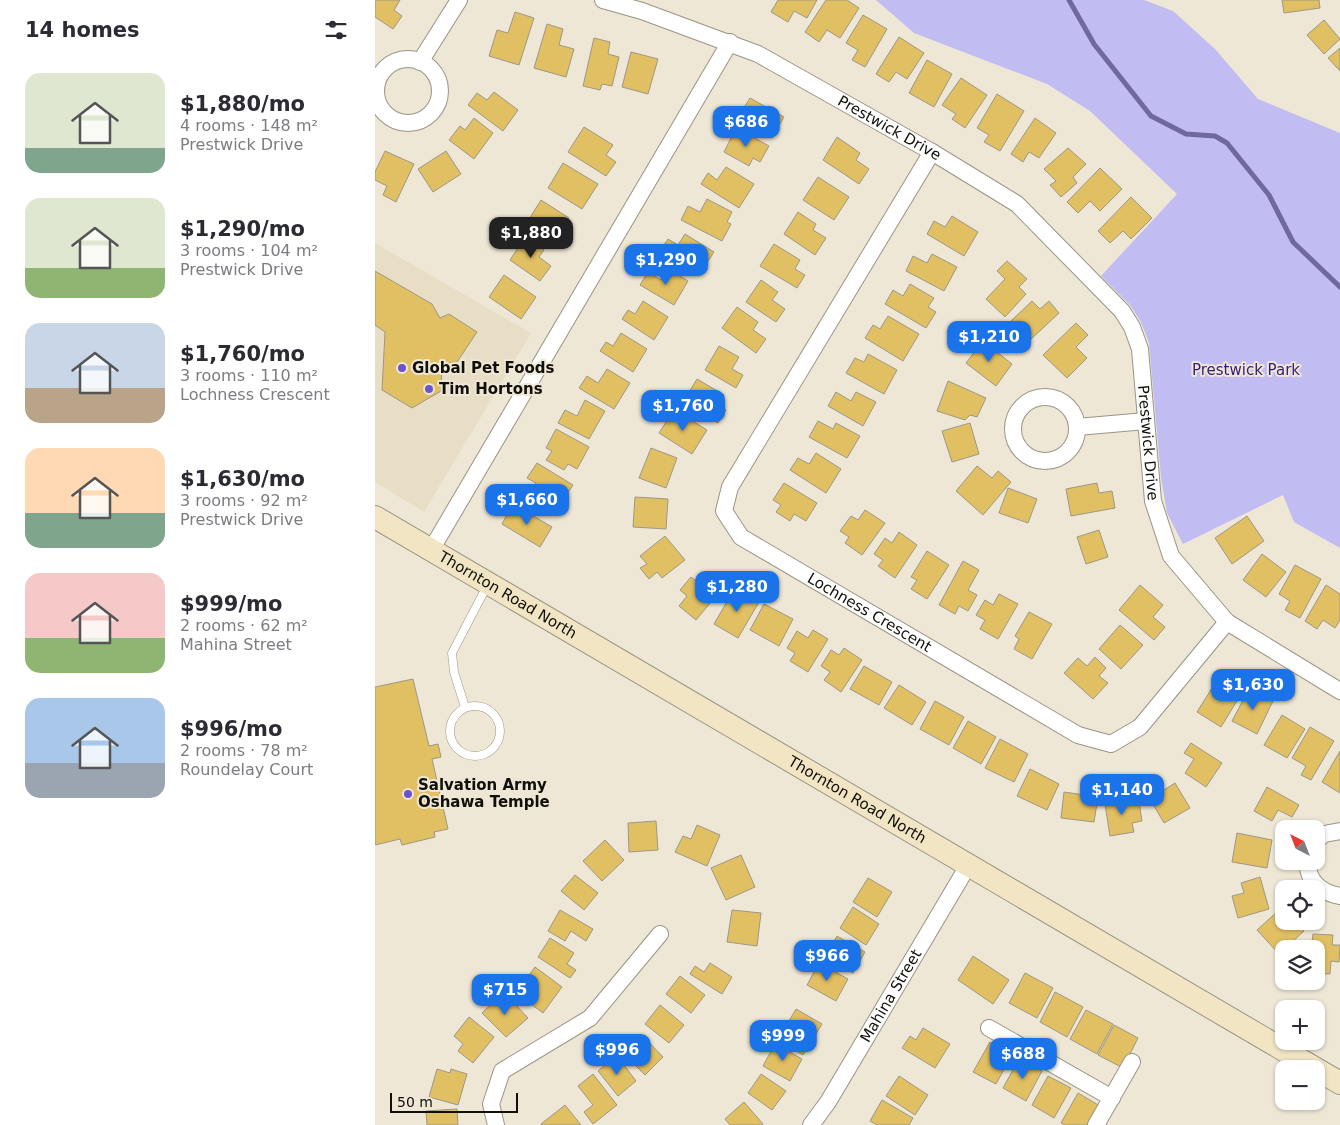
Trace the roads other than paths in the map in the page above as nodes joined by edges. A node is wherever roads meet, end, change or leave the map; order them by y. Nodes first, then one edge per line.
1 (459, 0) edge
2 (603, 0) edge
3 (730, 42) junction
4 (420, 62) dead end
5 (932, 152) junction
6 (1146, 421) junction
7 (1077, 427) dead end
8 (375, 517) edge
9 (431, 550) junction
10 (488, 584) junction
11 (1227, 622) junction
12 (1340, 691) edge
13 (465, 707) junction
14 (1340, 831) edge
15 (1325, 834) edge
16 (969, 864) junction
17 (1309, 870) edge
18 (1340, 896) edge
19 (659, 934) dead end
20 (989, 1028) dead end
21 (1132, 1062) dead end
22 (1340, 1083) edge
23 (1112, 1098) junction
24 (496, 1125) edge
25 (811, 1125) edge
26 (1096, 1125) edge

1 - 4 street
2 - 3 street, Prestwick Drive
3 - 5 street, Prestwick Drive
3 - 9 street
5 - 6 street, Prestwick Drive
5 - 11 street, Lochness Crescent
6 - 7 street
6 - 11 street, Prestwick Drive
8 - 9 main road, Thornton Road North
9 - 10 main road, Thornton Road North
10 - 13 lane
10 - 16 main road, Thornton Road North
11 - 12 street, Prestwick Drive
13 - 13 lane
14 - 15 street
16 - 22 main road, Thornton Road North
16 - 25 street, Mahina Street
17 - 18 street
19 - 24 street
20 - 23 street
21 - 23 street
23 - 26 street

